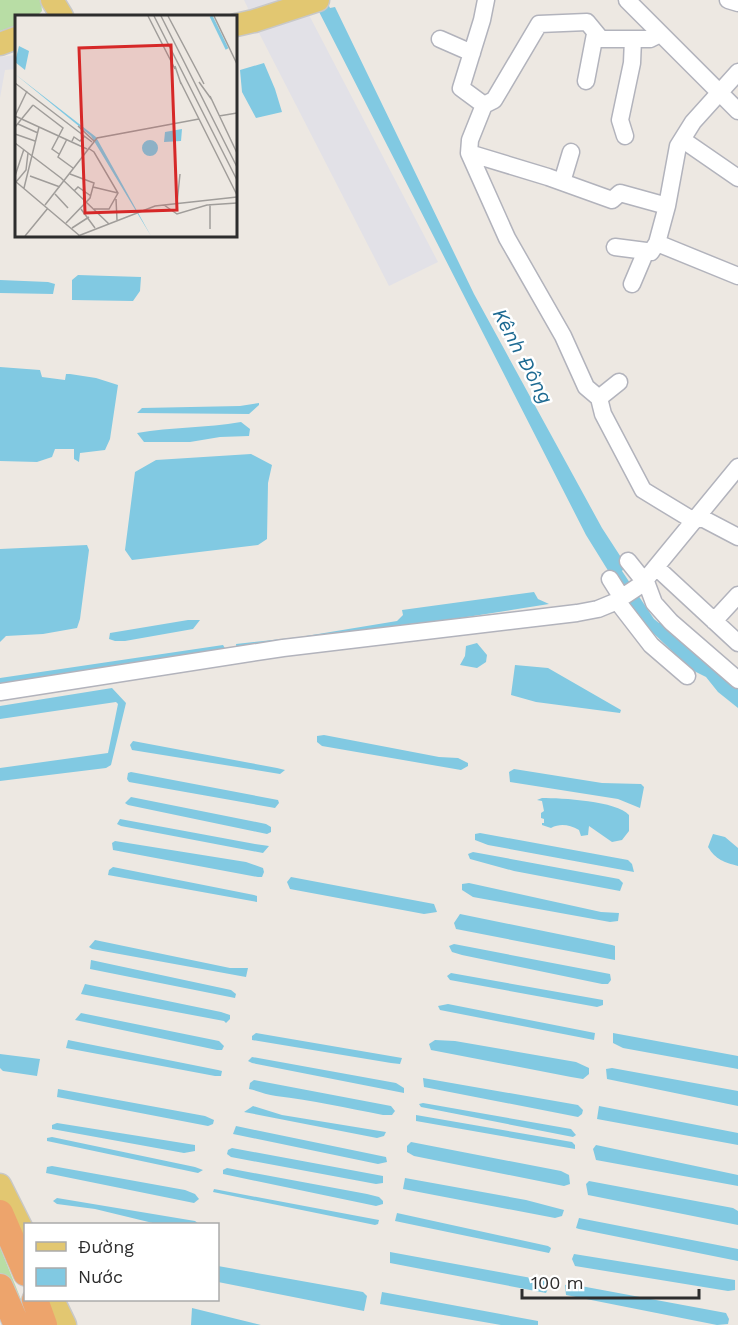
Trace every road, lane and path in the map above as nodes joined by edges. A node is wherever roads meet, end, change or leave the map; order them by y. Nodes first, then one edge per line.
1 (486, 0) edge
2 (627, 0) edge
3 (728, 0) edge
4 (311, 2) edge
5 (738, 3) edge
6 (237, 25) edge
7 (595, 34) junction
8 (660, 34) junction
9 (15, 38) edge
10 (440, 39) dead end
11 (633, 39) junction
12 (0, 44) edge
13 (472, 53) junction
14 (15, 55) edge
15 (0, 57) edge
16 (738, 72) edge
17 (586, 81) dead end
18 (719, 92) junction
19 (484, 105) junction
20 (738, 111) edge
21 (625, 136) dead end
22 (683, 140) junction
23 (571, 152) dead end
24 (469, 153) junction
25 (738, 178) edge
26 (562, 182) junction
27 (668, 206) junction
28 (615, 247) dead end
29 (651, 247) junction
30 (738, 276) edge
31 (632, 284) dead end
32 (619, 382) dead end
33 (599, 398) junction
34 (738, 467) edge
35 (696, 519) junction
36 (738, 537) edge
37 (628, 561) dead end
38 (647, 578) junction
39 (610, 579) dead end
40 (738, 595) edge
41 (619, 599) junction
42 (714, 621) junction
43 (738, 643) edge
44 (687, 676) dead end
45 (738, 680) edge
46 (0, 692) edge
47 (0, 1185) edge
48 (0, 1213) edge
49 (24, 1233) edge
50 (24, 1268) edge
51 (0, 1287) edge
52 (37, 1301) edge
53 (56, 1317) edge
54 (17, 1325) edge

1 - 13 street
2 - 8 street
3 - 5 street
4 - 6 main road
7 - 11 street
7 - 17 street
7 - 19 street
8 - 11 street
8 - 18 street
9 - 12 main road
10 - 13 street
11 - 21 street
13 - 19 street
14 - 15 main road
16 - 18 street
18 - 20 street
18 - 22 street
19 - 24 street
22 - 25 street
22 - 27 street
23 - 26 street
24 - 26 street
24 - 33 street
26 - 27 street
27 - 29 street
28 - 29 street
29 - 30 street
29 - 31 street
32 - 33 street
33 - 35 street
34 - 35 street
35 - 36 street
35 - 38 street
37 - 38 street
38 - 41 street
38 - 42 street
38 - 45 street
39 - 41 street
40 - 42 street
41 - 44 street
41 - 46 street
42 - 43 street
47 - 49 main road
48 - 50 highway
51 - 54 highway
52 - 53 highway

